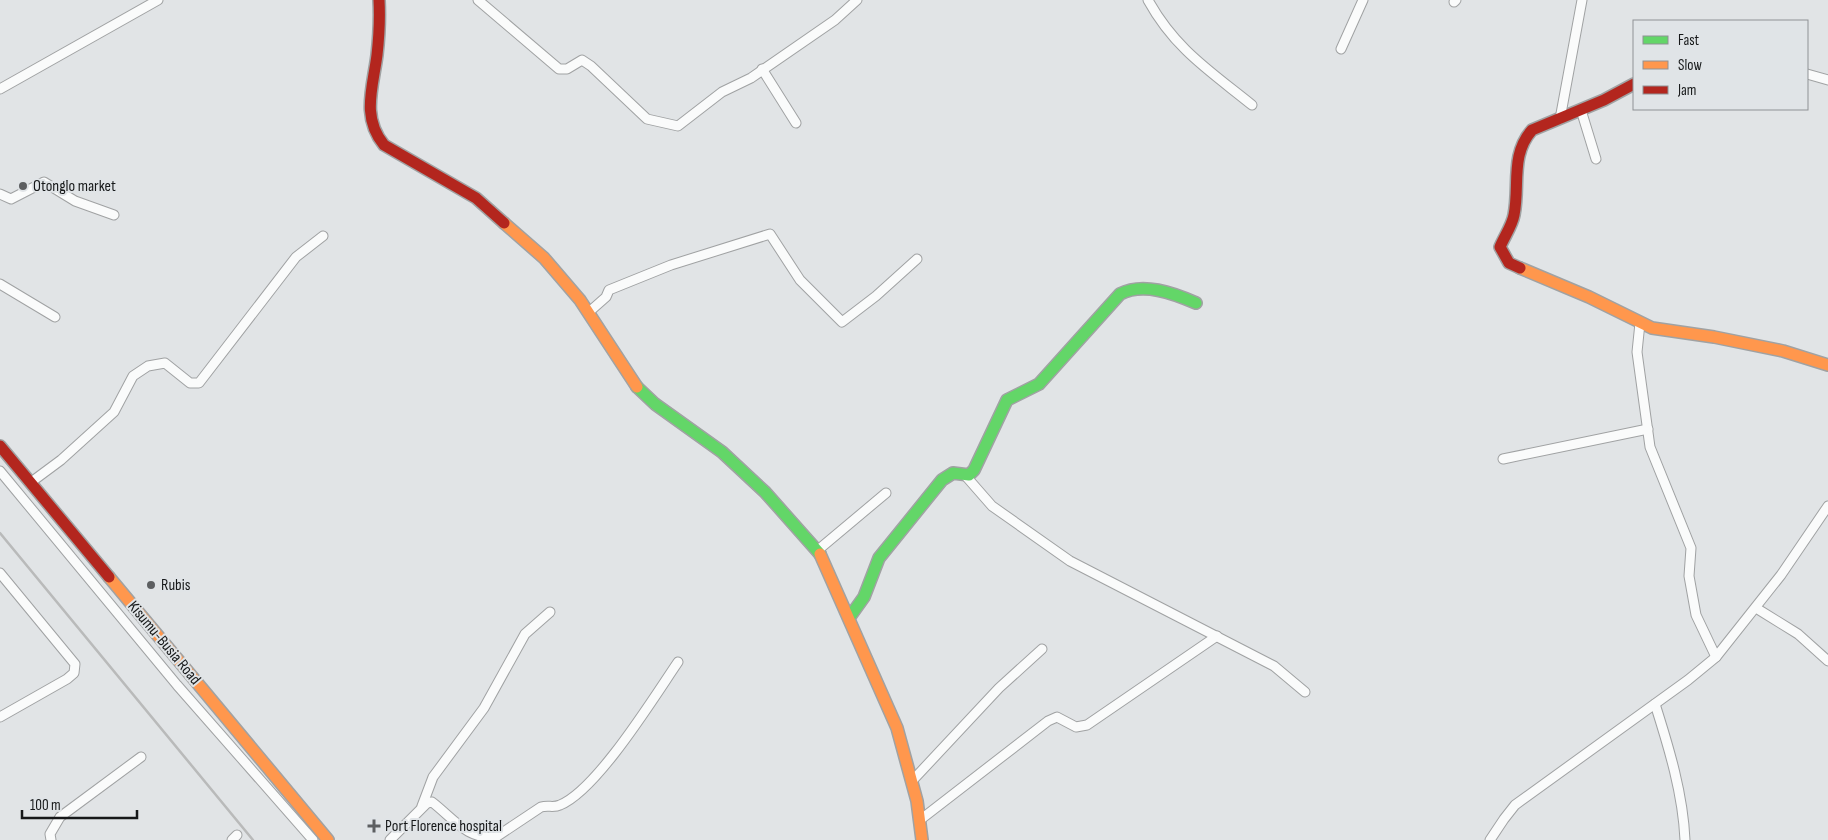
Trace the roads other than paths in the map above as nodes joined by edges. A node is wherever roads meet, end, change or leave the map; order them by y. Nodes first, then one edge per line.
1 (158, 0) edge
2 (379, 0) edge
3 (478, 0) edge
4 (857, 0) edge
5 (1148, 0) edge
6 (1363, 0) edge
7 (1582, 0) edge
8 (1341, 49) dead end
9 (762, 70) junction
10 (1808, 74) edge
11 (1828, 80) edge
12 (1633, 84) edge
13 (0, 89) edge
14 (1252, 105) dead end
15 (1582, 110) junction
16 (1560, 119) junction
17 (796, 123) dead end
18 (1596, 159) dead end
19 (0, 194) edge
20 (114, 215) dead end
21 (323, 236) dead end
22 (916, 258) dead end
23 (0, 284) edge
24 (1196, 303) dead end
25 (588, 312) junction
26 (55, 317) dead end
27 (1640, 323) junction
28 (1828, 365) edge
29 (1648, 429) junction
30 (0, 446) edge
31 (1503, 459) dead end
32 (0, 471) edge
33 (964, 474) junction
34 (30, 483) junction
35 (886, 493) dead end
36 (1828, 506) edge
37 (818, 550) junction
38 (0, 573) edge
39 (1756, 608) junction
40 (550, 612) dead end
41 (849, 618) junction
42 (1217, 636) junction
43 (1042, 648) dead end
44 (1716, 657) junction
45 (1828, 661) edge
46 (678, 662) dead end
47 (1305, 692) dead end
48 (1655, 704) junction
49 (0, 717) edge
50 (141, 757) dead end
51 (912, 781) junction
52 (422, 806) junction
53 (920, 820) junction
54 (51, 840) edge
55 (313, 840) edge
56 (328, 840) edge
57 (390, 840) edge
58 (922, 840) edge
59 (1490, 840) edge
60 (1685, 840) edge

1 - 13 street
2 - 25 main road
3 - 9 street
4 - 9 street
5 - 14 street
6 - 8 street
7 - 16 street
9 - 17 street
10 - 11 street
12 - 15 main road
15 - 16 main road
15 - 18 street
16 - 27 main road
19 - 20 street
21 - 34 street
22 - 25 street
23 - 26 street
24 - 33 main road
25 - 37 main road
27 - 28 main road
27 - 29 street
29 - 31 street
29 - 44 street
30 - 34 main road, Kisumu-Busia Road
32 - 55 street
33 - 41 main road
33 - 42 street
34 - 56 main road, Kisumu-Busia Road
35 - 37 street
36 - 39 street
37 - 41 main road
38 - 49 street
39 - 44 street
39 - 45 street
40 - 52 street
41 - 51 main road
42 - 47 street
42 - 53 street
43 - 51 street
44 - 48 street
46 - 52 street
48 - 59 street
48 - 60 street
50 - 54 street
51 - 53 main road
52 - 57 street
53 - 58 main road

